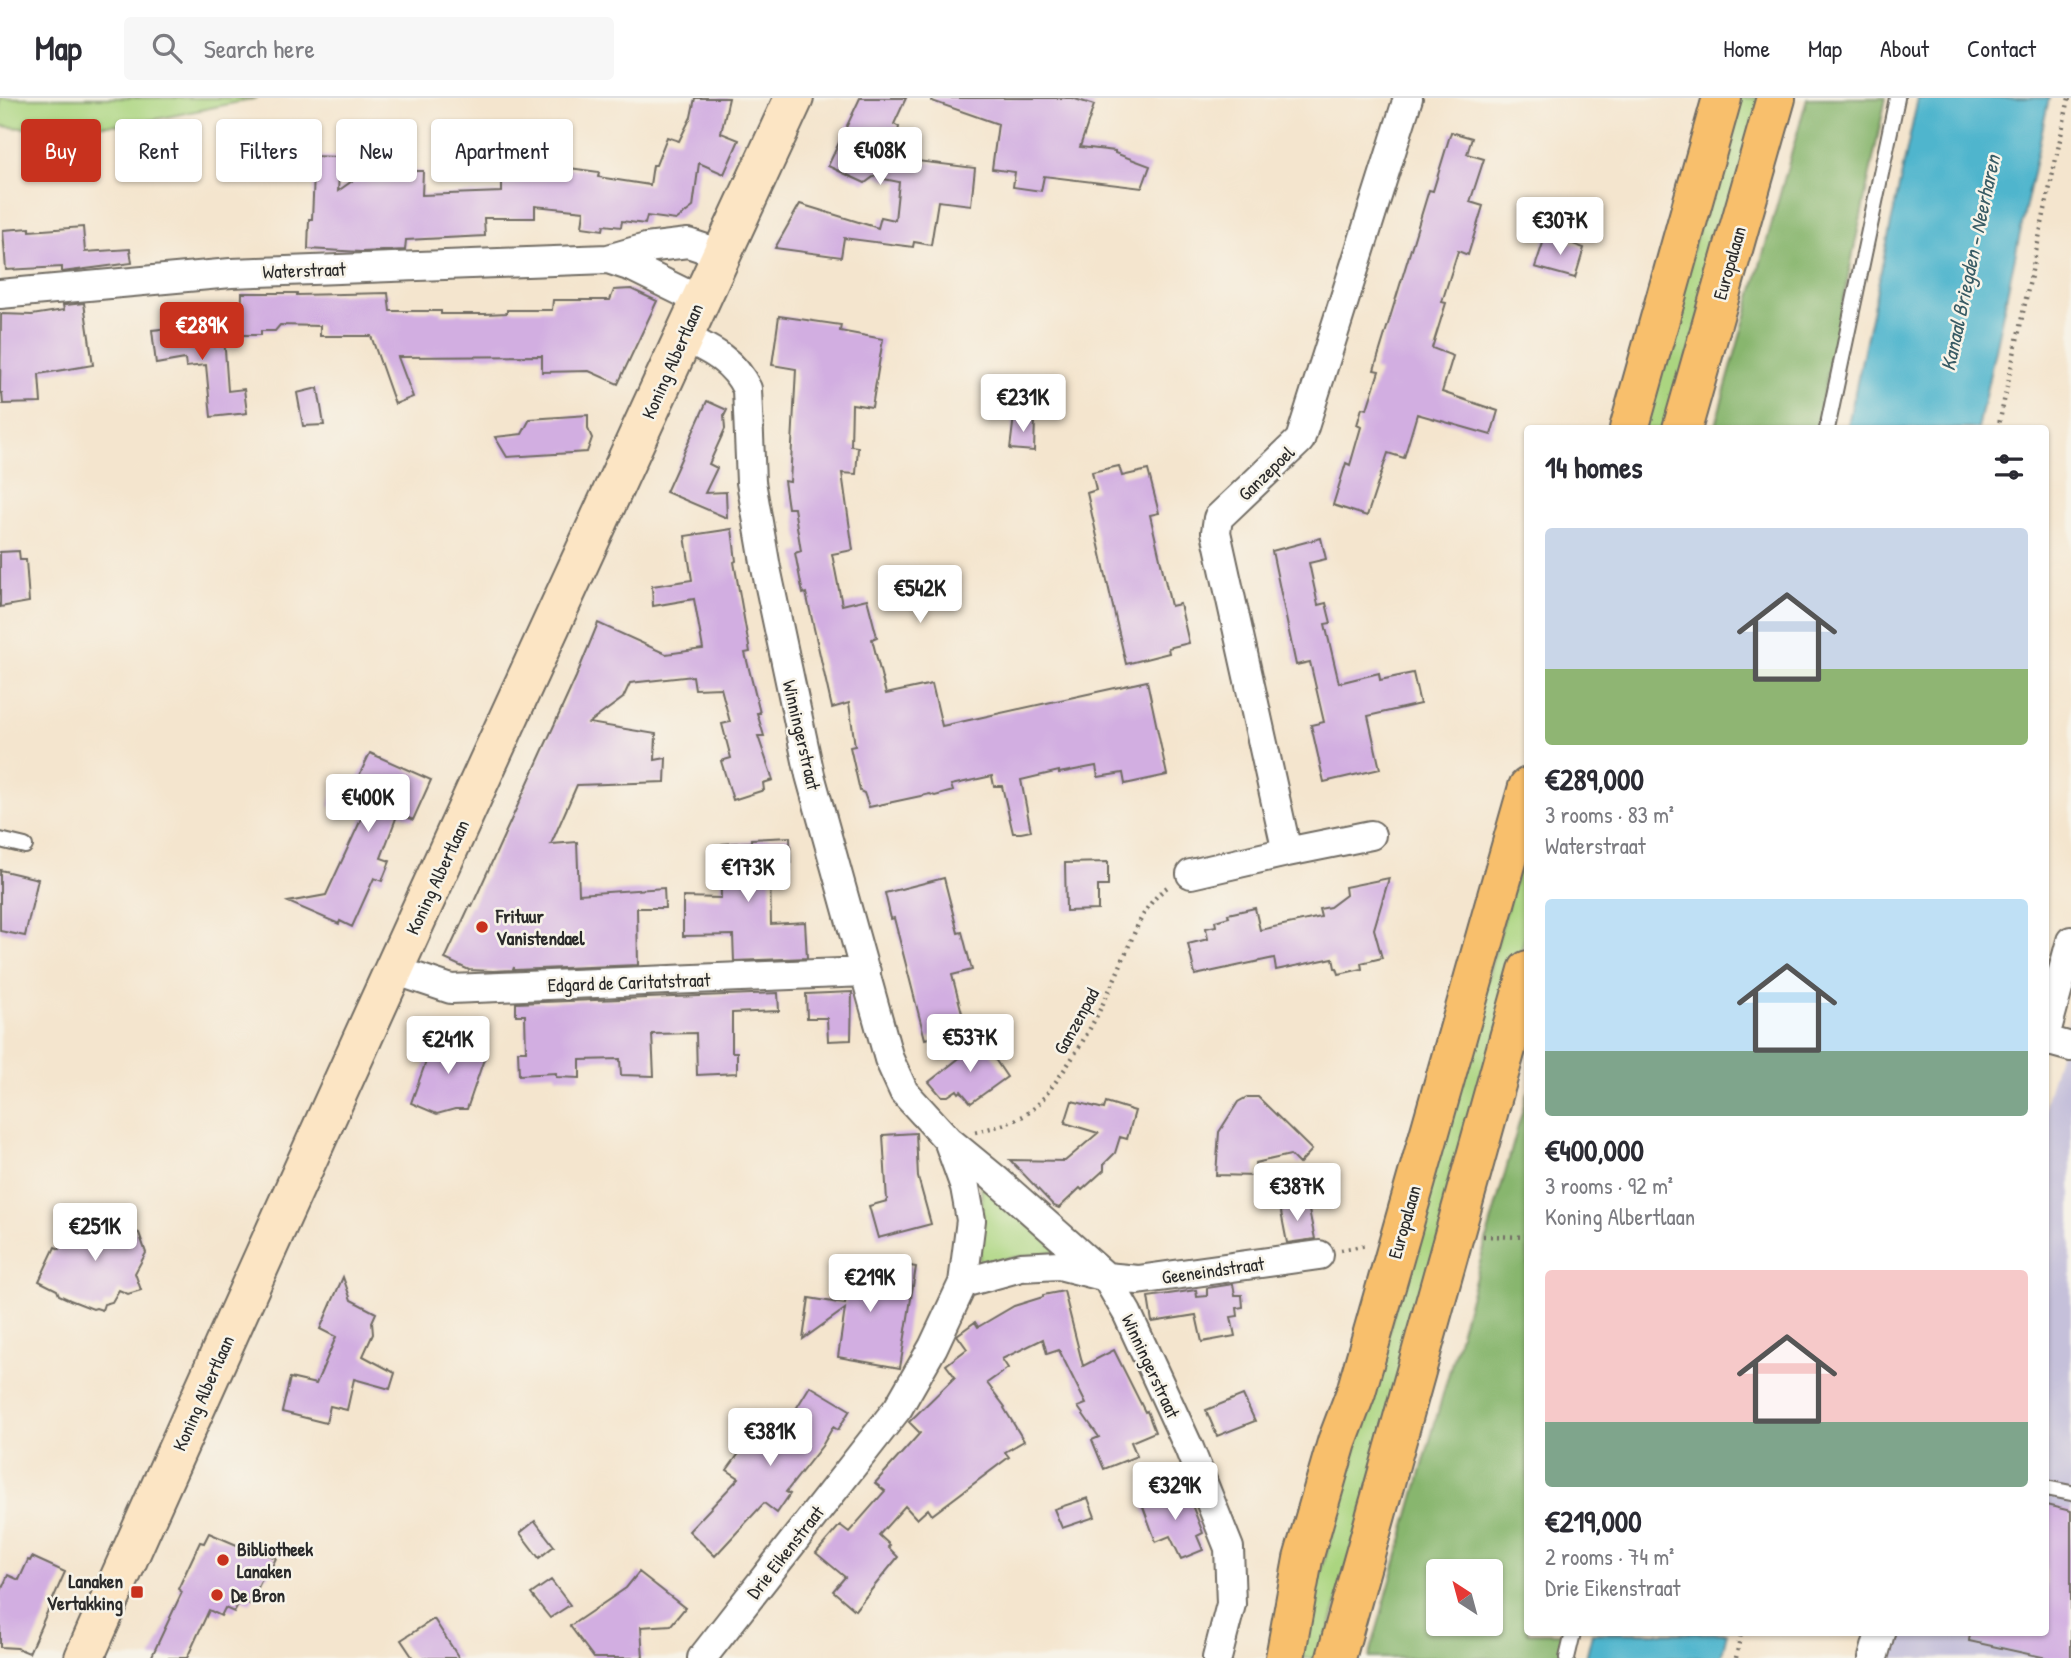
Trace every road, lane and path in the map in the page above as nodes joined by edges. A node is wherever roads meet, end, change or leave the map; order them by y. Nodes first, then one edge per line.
1 (794, 98) edge
2 (1408, 98) edge
3 (1722, 98) edge
4 (1776, 98) edge
5 (1897, 98) edge
6 (2069, 98) edge
7 (721, 254) junction
8 (608, 260) junction
9 (0, 294) edge
10 (699, 300) junction
11 (684, 337) junction
12 (1630, 425) edge
13 (1683, 425) edge
14 (1828, 425) edge
15 (1999, 425) edge
16 (1524, 801) edge
17 (1371, 835) dead end
18 (0, 840) edge
19 (25, 846) dead end
20 (1287, 852) junction
21 (1192, 874) joint
22 (2071, 941) edge
23 (394, 970) junction
24 (866, 972) junction
25 (1524, 984) edge
26 (2049, 1022) edge
27 (2049, 1041) edge
28 (2071, 1047) edge
29 (948, 1140) junction
30 (1319, 1255) dead end
31 (1106, 1277) junction
32 (963, 1283) junction
33 (2049, 1489) edge
34 (2071, 1493) edge
35 (1572, 1636) edge
36 (1740, 1636) edge
37 (1879, 1636) edge
38 (703, 1657) edge
39 (84, 1658) edge
40 (1217, 1658) edge
41 (1285, 1658) edge
42 (1336, 1658) edge
43 (1567, 1658) edge
44 (1736, 1658) edge
45 (1873, 1658) edge

1 - 7 street, Koning Albertlaan
2 - 20 street, Ganzepoel
3 - 12 main road
4 - 13 main road, Europalaan
5 - 14 lane
6 - 15 path
7 - 8 street, Waterstraat
7 - 10 street, Koning Albertlaan
8 - 9 street, Waterstraat
8 - 10 street, Waterstraat
10 - 11 street, Koning Albertlaan
11 - 23 street, Koning Albertlaan
11 - 24 street, Winningerstraat
16 - 41 main road, Europalaan
17 - 20 street
18 - 19 lane
20 - 21 street
21 - 29 path, Ganzenpad
22 - 26 street
23 - 24 street, Edgard de Caritatstraat
23 - 39 street, Koning Albertlaan
24 - 29 street, Winningerstraat
25 - 42 main road
27 - 28 street
29 - 31 street, Winningerstraat
29 - 32 street, Winningerstraat
30 - 31 street, Geeneindstraat
31 - 32 street
31 - 40 street, Winningerstraat
32 - 38 street, Drie Eikenstraat
33 - 34 lane
35 - 43 lane
36 - 44 path
37 - 45 street

